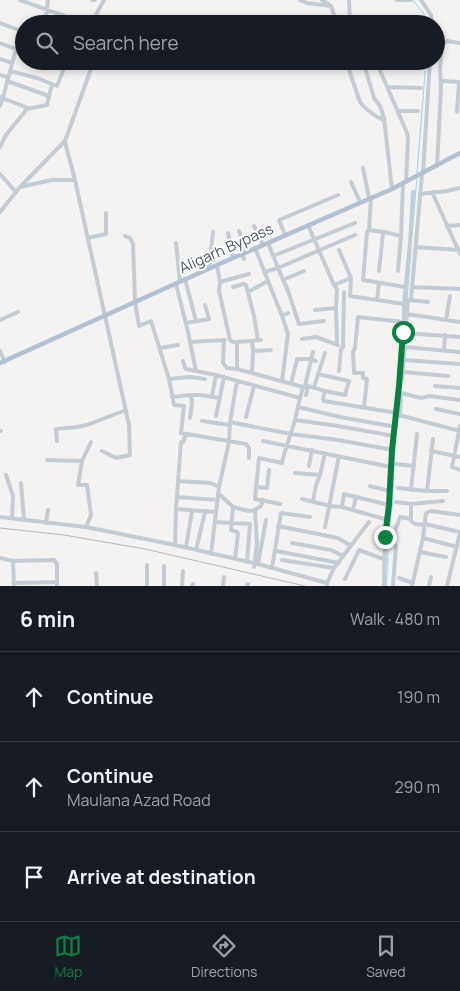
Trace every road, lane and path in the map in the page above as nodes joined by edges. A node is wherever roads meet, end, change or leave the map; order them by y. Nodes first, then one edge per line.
1 (20, 0) edge
2 (48, 0) edge
3 (104, 0) edge
4 (300, 0) edge
5 (322, 0) edge
6 (349, 0) edge
7 (397, 0) edge
8 (411, 0) edge
9 (421, 0) edge
10 (331, 6) junction
11 (47, 10) junction
12 (46, 15) edge
13 (61, 15) edge
14 (96, 15) edge
15 (335, 15) edge
16 (350, 15) edge
17 (431, 15) edge
18 (0, 23) edge
19 (15, 29) edge
20 (445, 41) edge
21 (0, 43) edge
22 (460, 43) edge
23 (15, 49) edge
24 (15, 52) edge
25 (0, 59) edge
26 (12, 63) junction
27 (64, 70) edge
28 (91, 70) edge
29 (349, 70) edge
30 (366, 70) edge
31 (380, 70) edge
32 (429, 70) edge
33 (441, 70) edge
34 (10, 71) junction
35 (0, 75) edge
36 (7, 79) junction
37 (441, 82) junction
38 (460, 82) edge
39 (52, 84) junction
40 (387, 87) junction
41 (421, 88) dead end
42 (49, 96) junction
43 (2, 98) edge
44 (0, 106) edge
45 (28, 108) junction
46 (397, 111) junction
47 (418, 112) dead end
48 (457, 112) dead end
49 (384, 120) junction
50 (65, 142) junction
51 (0, 147) edge
52 (460, 153) edge
53 (437, 166) junction
54 (363, 168) dead end
55 (0, 174) edge
56 (421, 174) junction
57 (75, 180) junction
58 (351, 182) dead end
59 (404, 183) junction
60 (20, 187) junction
61 (460, 188) edge
62 (392, 189) junction
63 (16, 192) junction
64 (413, 192) dead end
65 (432, 192) junction
66 (420, 194) junction
67 (338, 195) dead end
68 (370, 198) junction
69 (360, 202) junction
70 (0, 212) edge
71 (106, 213) dead end
72 (355, 223) dead end
73 (308, 225) junction
74 (460, 225) edge
75 (254, 226) dead end
76 (447, 226) junction
77 (239, 230) dead end
78 (369, 230) junction
79 (213, 232) dead end
80 (384, 232) junction
81 (228, 233) dead end
82 (285, 235) junction
83 (355, 235) dead end
84 (125, 236) dead end
85 (401, 236) junction
86 (88, 238) junction
87 (315, 239) junction
88 (176, 243) dead end
89 (268, 243) junction
90 (263, 245) junction
91 (416, 247) junction
92 (255, 248) junction
93 (320, 250) junction
94 (339, 250) dead end
95 (459, 252) edge
96 (244, 255) junction
97 (273, 256) junction
98 (233, 258) junction
99 (217, 265) junction
100 (278, 268) junction
101 (209, 269) junction
102 (304, 271) dead end
103 (379, 271) dead end
104 (398, 271) dead end
105 (265, 272) junction
106 (249, 274) dead end
107 (351, 278) junction
108 (283, 280) junction
109 (268, 281) junction
110 (181, 282) junction
111 (220, 282) junction
112 (379, 283) junction
113 (334, 285) junction
114 (233, 286) dead end
115 (405, 287) junction
116 (412, 287) junction
117 (337, 289) junction
118 (460, 289) edge
119 (248, 292) junction
120 (344, 292) junction
121 (350, 294) junction
122 (450, 296) dead end
123 (377, 300) junction
124 (411, 300) junction
125 (135, 302) junction
126 (428, 302) dead end
127 (205, 304) dead end
128 (404, 304) junction
129 (336, 308) junction
130 (315, 310) dead end
131 (18, 312) dead end
132 (288, 313) dead end
133 (407, 314) junction
134 (106, 316) junction
135 (282, 316) junction
136 (0, 320) edge
137 (446, 320) junction
138 (196, 321) junction
139 (324, 321) dead end
140 (404, 322) junction
141 (460, 322) edge
142 (186, 323) junction
143 (406, 333) junction
144 (445, 335) junction
145 (460, 336) edge
146 (302, 339) dead end
147 (224, 340) junction
148 (230, 340) junction
149 (252, 340) junction
150 (190, 342) junction
151 (237, 342) junction
152 (178, 344) dead end
153 (337, 345) junction
154 (343, 347) junction
155 (405, 347) junction
156 (160, 348) junction
157 (271, 350) dead end
158 (444, 350) junction
159 (0, 351) edge
160 (253, 351) junction
161 (313, 352) dead end
162 (460, 352) edge
163 (324, 353) dead end
164 (311, 359) junction
165 (404, 360) junction
166 (183, 361) dead end
167 (316, 361) dead end
168 (2, 362) edge
169 (460, 364) edge
170 (237, 369) junction
171 (196, 371) junction
172 (339, 371) dead end
173 (252, 372) junction
174 (403, 372) junction
175 (318, 374) junction
176 (216, 375) junction
177 (448, 376) dead end
178 (224, 377) junction
179 (169, 379) junction
180 (205, 379) dead end
181 (237, 381) junction
182 (282, 382) junction
183 (291, 384) junction
184 (254, 386) junction
185 (305, 386) junction
186 (435, 386) dead end
187 (314, 387) junction
188 (460, 388) edge
189 (325, 392) junction
190 (401, 393) junction
191 (191, 395) junction
192 (306, 395) dead end
193 (212, 396) junction
194 (172, 397) junction
195 (219, 398) junction
196 (300, 398) junction
197 (460, 400) edge
198 (298, 407) junction
199 (364, 407) junction
200 (436, 409) dead end
201 (126, 410) junction
202 (460, 414) edge
203 (398, 415) junction
204 (216, 416) dead end
205 (246, 417) dead end
206 (190, 418) dead end
207 (295, 420) junction
208 (202, 421) dead end
209 (230, 423) junction
210 (460, 426) edge
211 (396, 427) junction
212 (460, 431) edge
213 (186, 434) junction
214 (291, 434) junction
215 (417, 434) dead end
216 (394, 436) junction
217 (433, 439) dead end
218 (57, 441) dead end
219 (263, 441) dead end
220 (91, 442) dead end
221 (229, 442) junction
222 (286, 445) junction
223 (312, 450) junction
224 (392, 450) junction
225 (102, 451) dead end
226 (431, 451) junction
227 (325, 453) junction
228 (339, 456) junction
229 (455, 456) junction
230 (460, 457) edge
231 (250, 458) dead end
232 (47, 460) dead end
233 (82, 462) junction
234 (394, 465) junction
235 (309, 466) dead end
236 (414, 466) junction
237 (269, 470) dead end
238 (460, 470) edge
239 (295, 473) dead end
240 (6, 475) dead end
241 (320, 476) junction
242 (178, 481) junction
243 (21, 483) dead end
244 (370, 486) dead end
245 (219, 487) junction
246 (256, 487) junction
247 (398, 488) dead end
248 (411, 490) junction
249 (390, 491) junction
250 (447, 491) dead end
251 (427, 492) junction
252 (218, 493) junction
253 (177, 497) junction
254 (356, 497) junction
255 (302, 499) dead end
256 (218, 500) junction
257 (262, 500) junction
258 (313, 501) junction
259 (443, 501) dead end
260 (396, 502) dead end
261 (280, 504) dead end
262 (411, 504) junction
263 (389, 505) junction
264 (330, 506) junction
265 (233, 507) junction
266 (342, 507) junction
267 (176, 509) junction
268 (48, 510) dead end
269 (255, 510) junction
270 (353, 510) junction
271 (192, 511) junction
272 (205, 512) junction
273 (216, 512) junction
274 (460, 515) edge
275 (0, 517) edge
276 (310, 517) dead end
277 (12, 518) junction
278 (411, 519) junction
279 (24, 520) junction
280 (266, 520) dead end
281 (388, 520) junction
282 (215, 522) junction
283 (369, 522) dead end
284 (46, 523) junction
285 (232, 523) junction
286 (425, 525) junction
287 (278, 526) junction
288 (86, 527) junction
289 (325, 528) dead end
290 (460, 532) edge
291 (423, 538) junction
292 (292, 543) dead end
293 (352, 544) junction
294 (175, 545) junction
295 (186, 547) junction
296 (457, 547) junction
297 (196, 550) junction
298 (359, 550) junction
299 (276, 551) junction
300 (420, 552) junction
301 (211, 554) junction
302 (343, 556) junction
303 (446, 557) dead end
304 (0, 558) edge
305 (235, 559) junction
306 (282, 560) dead end
307 (386, 560) junction
308 (13, 561) junction
309 (247, 562) junction
310 (339, 564) junction
311 (147, 565) dead end
312 (256, 565) junction
313 (164, 566) dead end
314 (272, 568) junction
315 (334, 568) junction
316 (183, 572) dead end
317 (96, 573) dead end
318 (224, 577) dead end
319 (431, 577) dead end
320 (399, 578) dead end
321 (345, 579) dead end
322 (14, 584) edge
323 (57, 584) edge
324 (412, 584) edge
325 (327, 585) edge
326 (97, 586) edge
327 (147, 586) edge
328 (164, 586) edge
329 (182, 586) edge
330 (223, 586) edge
331 (384, 586) edge
332 (393, 586) edge
333 (429, 586) edge
334 (447, 586) edge

1 - 11 street
2 - 11 street
3 - 14 street
4 - 10 street
5 - 10 street
6 - 16 street
7 - 8 street
9 - 17 street
10 - 15 street
11 - 12 street
11 - 13 street
18 - 19 street
20 - 22 street
21 - 23 street
24 - 26 street
25 - 26 street
26 - 34 street
27 - 39 street
28 - 50 street
29 - 49 street
30 - 49 street
31 - 40 street
32 - 56 street
33 - 37 street
34 - 36 street
34 - 39 street
35 - 36 street
36 - 42 street
36 - 43 street
37 - 38 street
37 - 53 street
38 - 48 street
39 - 42 street
40 - 41 street
40 - 46 street
42 - 45 street
43 - 44 street
43 - 45 street
45 - 51 street
46 - 47 street
46 - 59 street
49 - 62 street
50 - 57 street
50 - 60 street
52 - 53 main road, Aligarh Bypass
53 - 56 main road, Aligarh Bypass
54 - 68 street
55 - 63 street
56 - 59 main road, Aligarh Bypass
56 - 66 street
57 - 60 street
57 - 86 street
58 - 69 street
59 - 62 main road, Aligarh Bypass
59 - 85 street
60 - 63 street
61 - 65 street
62 - 68 main road, Aligarh Bypass
63 - 70 street
64 - 115 street
65 - 66 street
65 - 76 street
66 - 91 street
67 - 82 street
68 - 69 main road, Aligarh Bypass
68 - 78 street
69 - 73 main road, Aligarh Bypass
71 - 86 street
72 - 87 street
73 - 82 main road, Aligarh Bypass
73 - 87 street
74 - 76 street
75 - 90 street
76 - 95 street
77 - 96 street
78 - 80 street
78 - 112 street
79 - 101 street
80 - 85 street
80 - 103 street
81 - 98 street
82 - 89 main road, Aligarh Bypass
83 - 93 street
84 - 125 street
85 - 104 street
86 - 134 street
87 - 93 street
87 - 97 street
88 - 110 street
89 - 90 main road, Aligarh Bypass
89 - 97 street
90 - 92 main road, Aligarh Bypass
91 - 95 street
91 - 116 street
92 - 96 main road, Aligarh Bypass
92 - 105 street
93 - 100 street
93 - 113 street
94 - 107 street
96 - 98 main road, Aligarh Bypass
97 - 100 street
98 - 99 main road, Aligarh Bypass
99 - 101 main road, Aligarh Bypass
99 - 111 street
100 - 105 street
100 - 108 street
101 - 110 main road, Aligarh Bypass
102 - 108 street
105 - 109 street
106 - 111 street
107 - 113 street
107 - 121 street
108 - 139 street
109 - 119 street
109 - 135 street
110 - 125 main road, Aligarh Bypass
110 - 138 street
110 - 142 street
111 - 148 street
112 - 115 street
112 - 123 street
113 - 117 street
114 - 119 street
115 - 128 street
116 - 118 street
116 - 124 street
117 - 120 street
117 - 129 street
119 - 149 street
120 - 121 street
120 - 154 street
121 - 123 street
122 - 137 street
123 - 128 street
124 - 126 street
124 - 133 street
125 - 134 main road, Aligarh Bypass
125 - 156 street
127 - 138 street
128 - 140 street
129 - 130 street
129 - 153 street
131 - 136 street
132 - 135 street
133 - 137 street
133 - 143 street
134 - 168 main road, Aligarh Bypass
134 - 201 street
135 - 182 street
137 - 141 street
138 - 142 street
140 - 199 street
140 - 203 street
142 - 150 street
143 - 144 street
143 - 155 street
144 - 145 street
144 - 158 street
146 - 153 street
147 - 148 street
147 - 150 street
147 - 170 street
148 - 151 street
149 - 151 street
149 - 160 street
150 - 171 street
151 - 170 street
152 - 156 street
153 - 154 street
154 - 172 street
155 - 158 street
155 - 165 street
156 - 179 street
157 - 160 street
158 - 162 street
159 - 168 street
160 - 173 street
161 - 164 street
163 - 175 street
164 - 167 street
164 - 183 street
164 - 185 street
165 - 169 street
165 - 174 street
166 - 171 street
170 - 173 street
171 - 176 street
173 - 182 street
174 - 177 street
174 - 190 street
175 - 187 street
175 - 189 street
176 - 178 street
176 - 193 street
178 - 181 street
178 - 195 street
179 - 180 street
179 - 194 street
181 - 184 street
181 - 209 street
182 - 183 street
183 - 185 street
184 - 196 street
184 - 205 street
185 - 187 street
185 - 192 street
185 - 196 street
186 - 188 street
187 - 189 street
189 - 199 street
190 - 197 street
190 - 203 street
191 - 193 street
191 - 194 street
191 - 206 street
193 - 195 street
194 - 213 street
195 - 204 street
196 - 198 street
198 - 207 street
198 - 211 street
199 - 203 street
200 - 202 street
201 - 218 street
201 - 225 street
203 - 211 street
203 - 212 street
207 - 214 street
207 - 216 street
208 - 209 street
209 - 214 street
209 - 221 street
210 - 212 street
211 - 216 street
212 - 229 street
213 - 221 street
213 - 242 street
214 - 222 street
214 - 224 street
215 - 236 street
216 - 224 street
217 - 226 street
219 - 222 street
220 - 233 street
221 - 231 street
221 - 245 street
222 - 223 street
222 - 246 street
223 - 227 street
223 - 235 street
224 - 234 street
226 - 229 street
226 - 251 street
227 - 228 street
227 - 241 street
228 - 234 street
228 - 264 street
229 - 230 street
229 - 238 street
232 - 233 street
233 - 288 street
234 - 236 street
234 - 249 street
236 - 248 street
237 - 246 street
239 - 241 street
240 - 277 street
241 - 258 street
242 - 245 street
242 - 253 street
243 - 279 street
244 - 249 street
245 - 252 street
246 - 257 street
247 - 248 street
248 - 251 street
249 - 263 street
250 - 251 street
252 - 256 street
252 - 265 street
253 - 256 street
253 - 267 street
254 - 263 street
254 - 266 street
254 - 270 street
255 - 258 street
256 - 273 street
257 - 261 street
257 - 269 street
258 - 264 street
259 - 262 street
260 - 262 street
262 - 278 street
263 - 281 street
264 - 266 street
264 - 289 street
265 - 269 street
265 - 285 street
266 - 270 street
267 - 271 street
267 - 294 street
268 - 284 street
269 - 312 street
270 - 281 street
271 - 272 street
271 - 295 street
272 - 273 street
272 - 297 street
273 - 282 street
274 - 286 street
275 - 277 street
276 - 287 street
277 - 279 street
278 - 286 street
278 - 332 street
279 - 284 street
280 - 312 street
281 - 307 street
282 - 285 street
282 - 301 street
283 - 293 street
284 - 288 street
285 - 305 street
285 - 309 street
286 - 290 street
286 - 291 street
287 - 293 street
287 - 299 street
288 - 294 street
290 - 296 street
291 - 296 street
291 - 300 street
292 - 302 street
293 - 298 street
293 - 302 street
294 - 295 street
295 - 297 street
296 - 334 street
297 - 301 street
298 - 307 street
298 - 321 street
299 - 310 street
299 - 314 street
300 - 303 street
300 - 324 street
301 - 305 street
302 - 310 street
304 - 308 street
305 - 309 street
306 - 315 street
307 - 331 street
308 - 322 street
308 - 323 street
309 - 312 street
310 - 315 street
311 - 327 street
312 - 314 street
313 - 328 street
314 - 325 street
315 - 325 street
316 - 329 street
317 - 326 street
318 - 330 street
319 - 333 street
320 - 324 street
322 - 323 street

